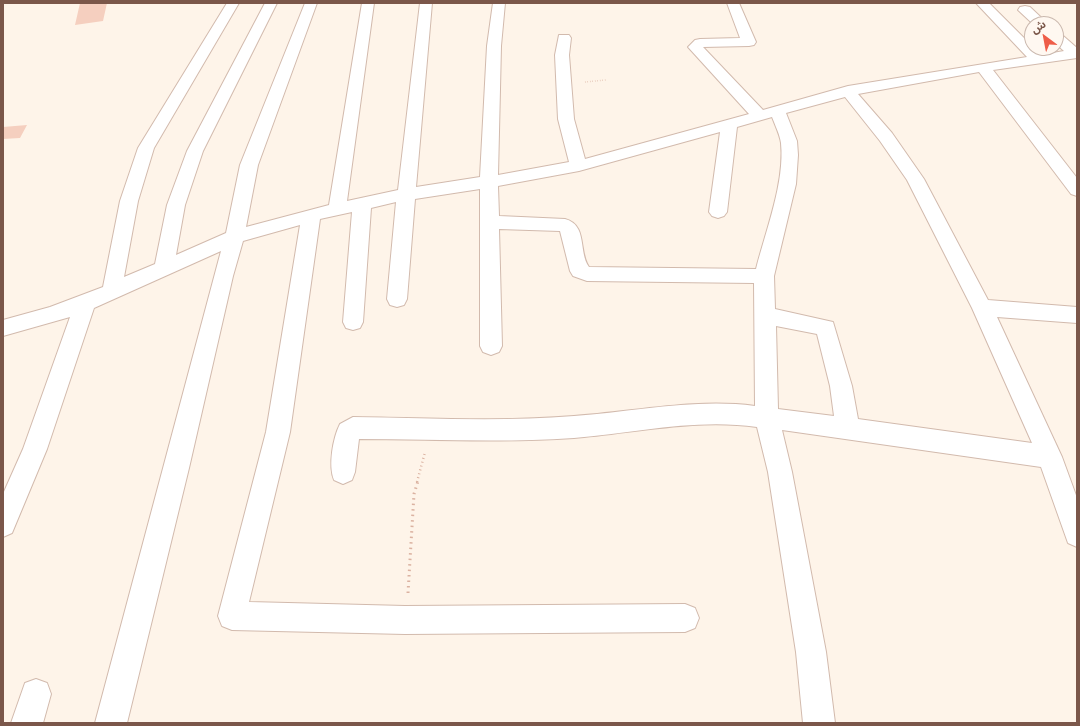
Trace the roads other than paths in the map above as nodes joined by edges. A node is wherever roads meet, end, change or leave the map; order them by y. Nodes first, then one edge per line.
1 (233, 3) edge
2 (270, 3) edge
3 (311, 3) edge
4 (368, 3) edge
5 (426, 3) edge
6 (499, 3) edge
7 (733, 3) edge
8 (982, 3) edge
9 (1025, 10) dead end
10 (1032, 16) edge
11 (564, 38) dead end
12 (1064, 44) edge
13 (1076, 54) edge
14 (1038, 60) junction
15 (983, 68) junction
16 (848, 91) junction
17 (768, 112) junction
18 (729, 123) junction
19 (580, 166) junction
20 (490, 182) junction
21 (1077, 190) edge
22 (406, 194) junction
23 (362, 203) junction
24 (337, 209) junction
25 (718, 212) dead end
26 (311, 215) junction
27 (489, 222) junction
28 (235, 237) junction
29 (164, 268) junction
30 (764, 276) junction
31 (112, 291) junction
32 (397, 299) dead end
33 (85, 303) junction
34 (982, 308) junction
35 (764, 315) junction
36 (1077, 315) edge
37 (353, 322) dead end
38 (3, 328) edge
39 (491, 346) dead end
40 (767, 417) junction
41 (848, 428) junction
42 (1050, 458) junction
43 (343, 472) dead end
44 (3, 524) edge
45 (1077, 534) edge
46 (685, 618) dead end
47 (36, 694) dead end
48 (27, 723) edge
49 (111, 723) edge
50 (819, 723) edge

1 - 31 street
2 - 29 street
3 - 28 street
4 - 24 street
5 - 22 street
6 - 20 street
7 - 17 street
8 - 14 street
9 - 10 street
11 - 19 street
12 - 13 street
13 - 14 street
14 - 15 street
15 - 16 street
15 - 21 street
16 - 17 street
16 - 34 street
17 - 18 street
17 - 30 street
18 - 19 street
18 - 25 street
19 - 20 street
20 - 22 street
20 - 27 street
22 - 23 street
22 - 32 street
23 - 24 street
23 - 37 street
24 - 26 street
26 - 28 street
26 - 46 street
27 - 30 street
27 - 39 street
28 - 29 street
28 - 49 street
29 - 31 street
30 - 35 street
31 - 33 street
33 - 38 street
33 - 44 street
34 - 36 street
34 - 42 street
35 - 40 street
35 - 41 street
40 - 41 street
40 - 43 street
40 - 50 street
41 - 42 street
42 - 45 street
47 - 48 street

